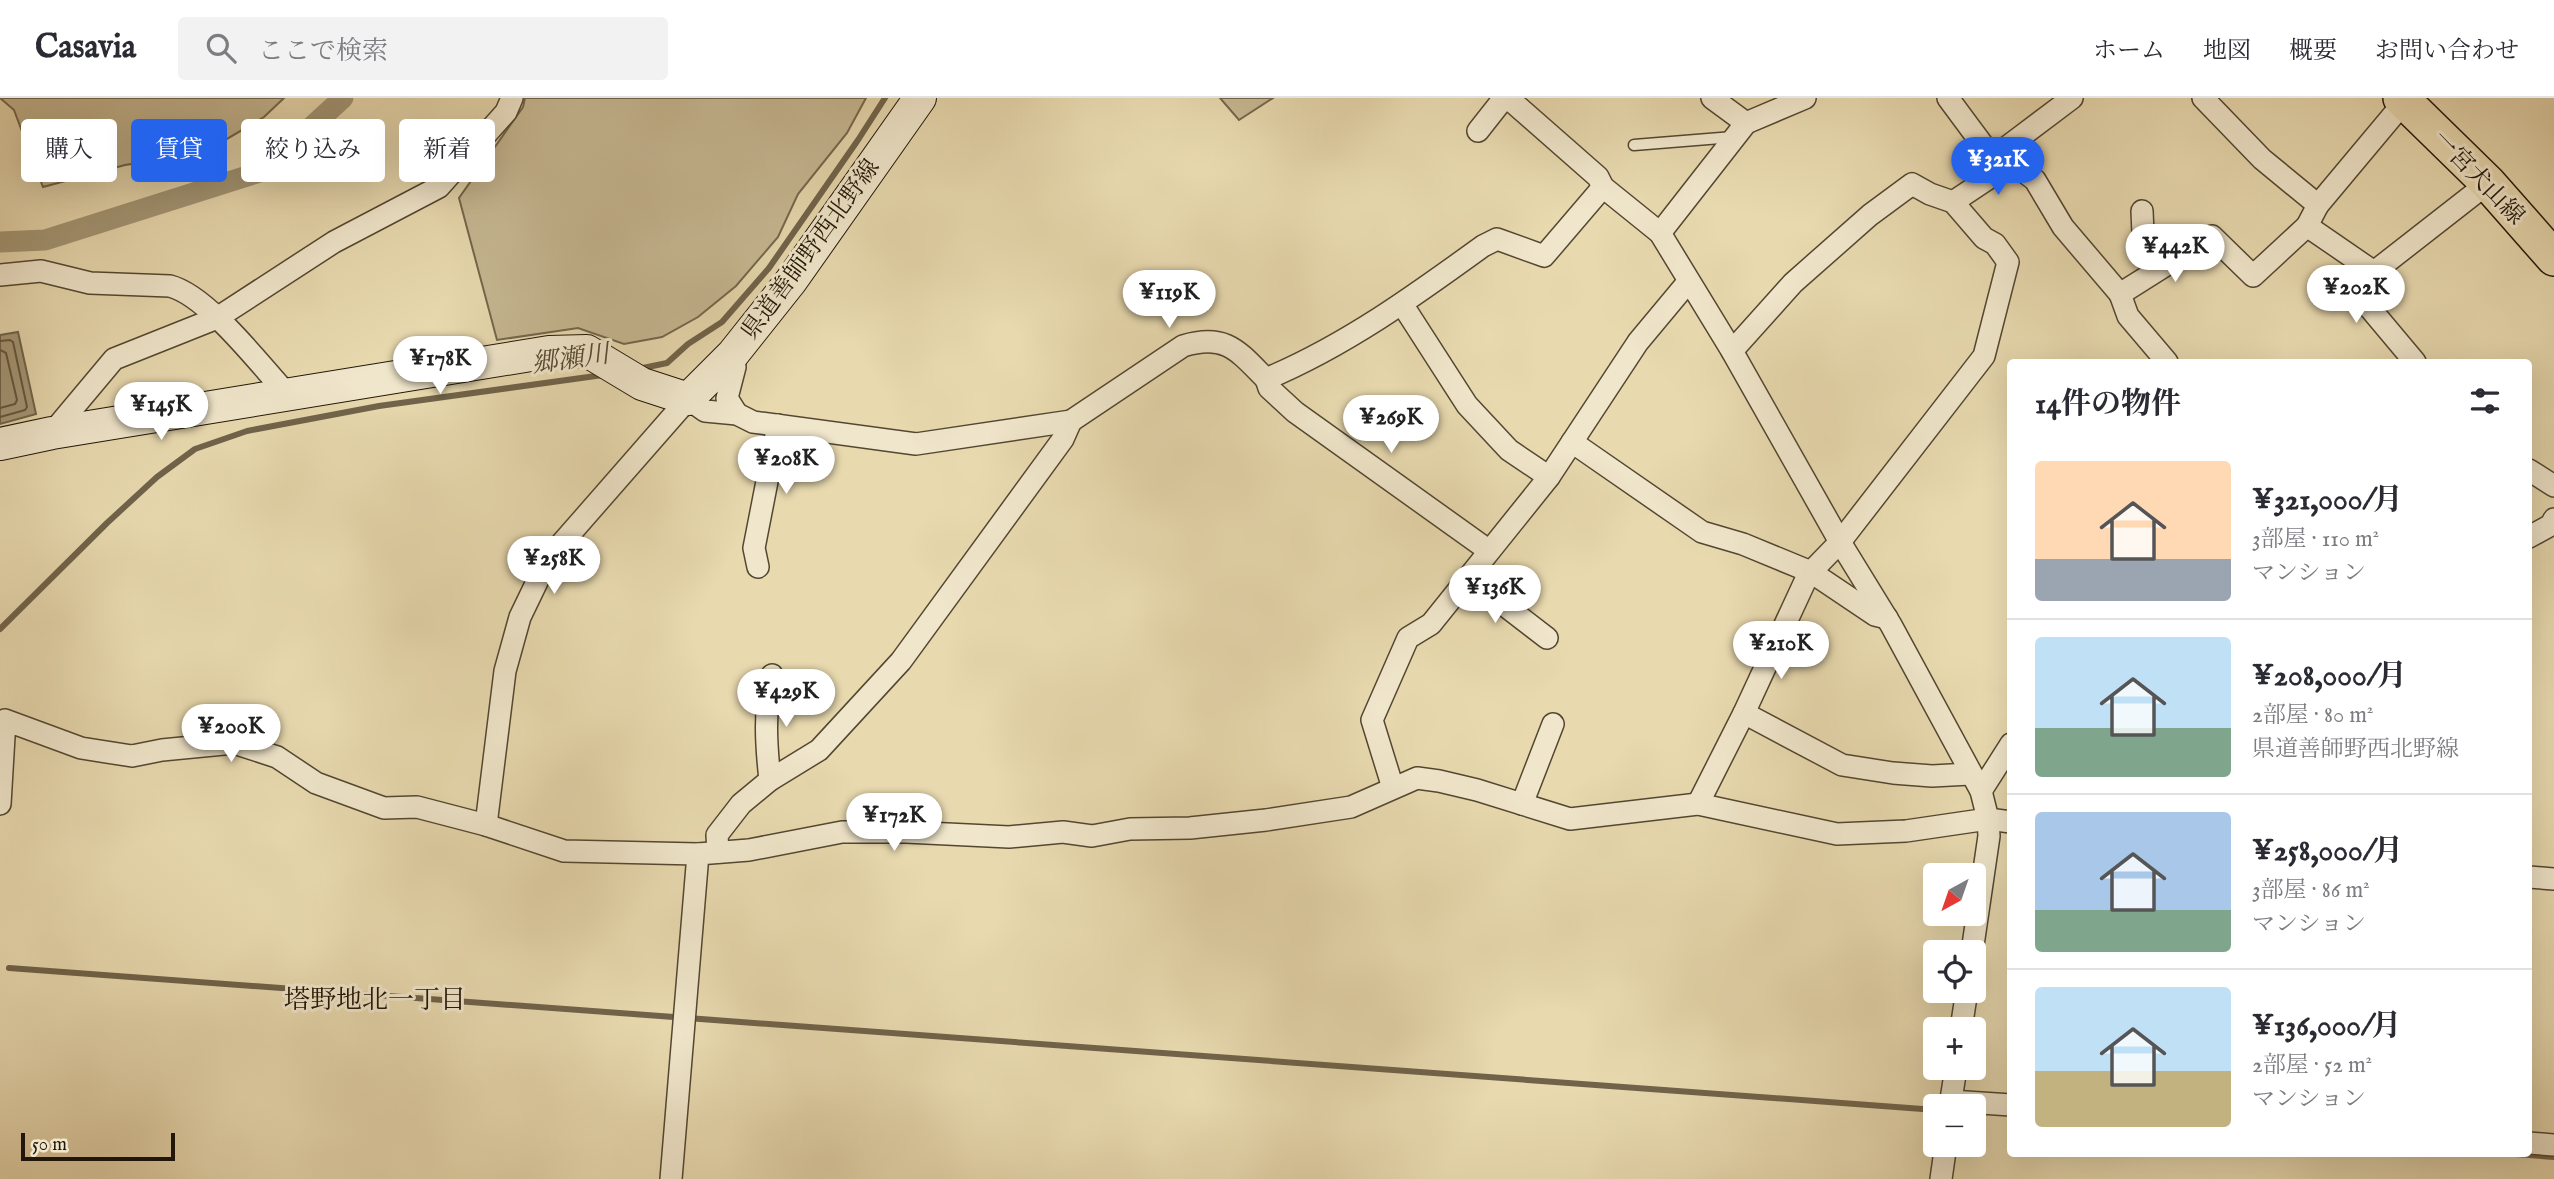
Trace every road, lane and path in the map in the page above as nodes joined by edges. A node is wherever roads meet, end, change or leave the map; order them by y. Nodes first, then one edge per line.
1 (512, 98) edge
2 (920, 98) edge
3 (1506, 98) edge
4 (1712, 98) edge
5 (1805, 98) edge
6 (1948, 98) edge
7 (2072, 98) edge
8 (2203, 98) edge
9 (2403, 100) edge
10 (1739, 130) junction
11 (1478, 131) dead end
12 (1634, 145) dead end
13 (1999, 153) junction
14 (2488, 183) junction
15 (1603, 187) junction
16 (1952, 202) junction
17 (2318, 205) junction
18 (2142, 211) dead end
19 (2306, 226) junction
20 (1660, 233) junction
21 (2554, 258) edge
22 (2167, 264) junction
23 (2374, 272) junction
24 (0, 275) edge
25 (1688, 282) junction
26 (2120, 294) junction
27 (1402, 304) junction
28 (217, 317) junction
29 (1732, 351) junction
30 (733, 354) junction
31 (2164, 359) edge
32 (2412, 359) edge
33 (1266, 379) junction
34 (288, 395) junction
35 (688, 399) junction
36 (737, 414) junction
37 (1070, 421) junction
38 (778, 425) junction
39 (25, 439) edge
40 (1572, 442) junction
41 (2532, 472) edge
42 (1549, 477) junction
43 (2554, 486) edge
44 (2553, 525) edge
45 (2532, 536) edge
46 (1840, 541) junction
47 (1489, 550) junction
48 (758, 567) dead end
49 (1811, 572) junction
50 (1469, 579) junction
51 (1887, 618) junction
52 (1548, 638) dead end
53 (772, 675) dead end
54 (1744, 713) junction
55 (1553, 724) dead end
56 (2007, 748) edge
57 (770, 780) junction
58 (1976, 782) junction
59 (1393, 788) junction
60 (0, 804) edge
61 (1522, 804) junction
62 (1698, 804) junction
63 (1989, 819) junction
64 (2007, 821) edge
65 (486, 825) junction
66 (708, 853) junction
67 (2532, 877) edge
68 (2554, 879) edge
69 (1974, 940) edge
70 (1986, 1104) edge
71 (2007, 1105) edge
72 (2532, 1143) edge
73 (2554, 1145) edge
74 (1944, 1157) edge
75 (671, 1179) edge
76 (1941, 1179) edge

1 - 28 street
2 - 30 main road, 県道善師野西北野線
3 - 11 street
3 - 15 street
4 - 10 street
5 - 10 street
6 - 13 street
7 - 13 street
8 - 17 street
9 - 14 main road, 一宮犬山線
9 - 17 street
10 - 12 lane
10 - 20 street
13 - 16 street
13 - 26 street
14 - 21 main road, 一宮犬山線
14 - 23 street
15 - 20 street
15 - 27 street
16 - 29 street
16 - 46 street
17 - 19 street
18 - 22 street
19 - 22 street
19 - 23 street
20 - 25 street
22 - 26 street
23 - 32 street
24 - 28 street
25 - 29 street
25 - 40 street
26 - 31 street
27 - 33 street
27 - 42 street
28 - 34 street
28 - 39 street
29 - 46 street
30 - 35 main road, 県道善師野西北野線
30 - 36 street
33 - 37 street
33 - 47 street
34 - 35 main road
34 - 39 main road
35 - 36 street
35 - 65 street
36 - 38 street
37 - 38 street
37 - 57 street
38 - 48 street
40 - 42 street
40 - 49 street
41 - 43 street
42 - 47 street
44 - 45 street
46 - 49 street
46 - 51 street
47 - 50 street
49 - 51 street
49 - 54 street
50 - 52 street
50 - 59 street
51 - 58 street
53 - 57 street
54 - 58 street
54 - 62 street
55 - 61 street
56 - 58 street
57 - 66 street
58 - 63 street
59 - 61 street
59 - 66 street
60 - 65 street
61 - 62 street
62 - 63 street
63 - 64 street
63 - 69 street
65 - 66 street
66 - 75 street
67 - 68 street
70 - 71 street
72 - 73 street
74 - 76 street

